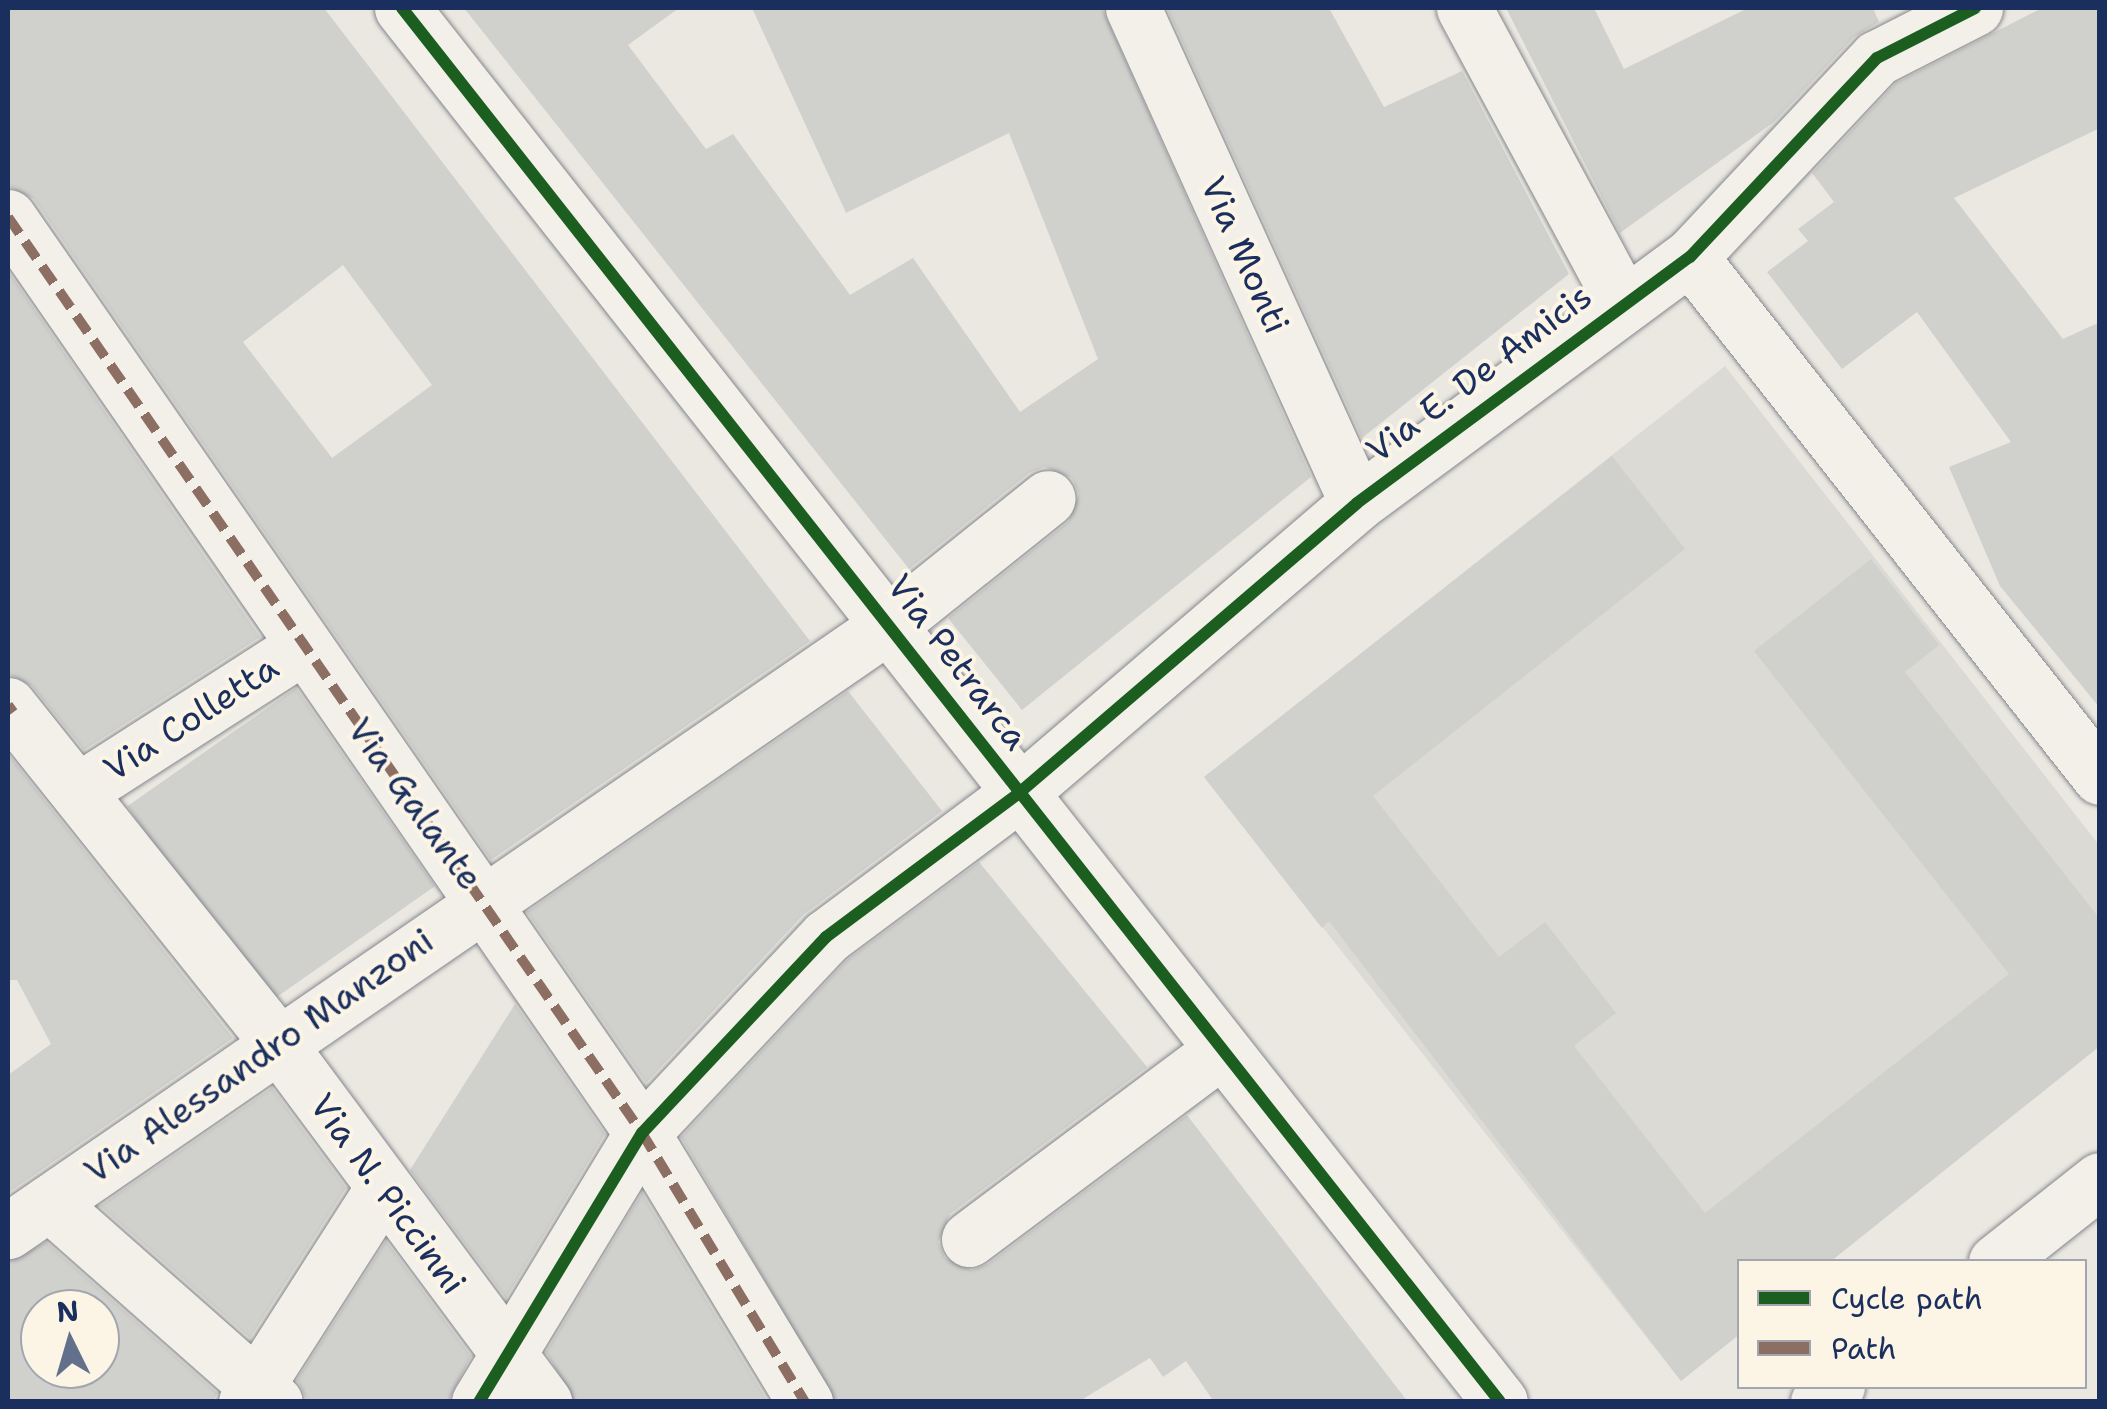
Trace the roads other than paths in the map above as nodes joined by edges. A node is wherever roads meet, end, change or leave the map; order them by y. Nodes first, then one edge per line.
1 (402, 8) edge
2 (1133, 8) edge
3 (1464, 8) edge
4 (1975, 8) edge
5 (8, 217) edge
6 (1690, 257) junction
7 (1622, 302) junction
8 (1048, 498) dead end
9 (1357, 504) junction
10 (893, 622) junction
11 (302, 647) junction
12 (9, 710) edge
13 (2097, 769) edge
14 (81, 790) junction
15 (1019, 794) junction
16 (483, 898) junction
17 (279, 1045) junction
18 (1222, 1050) junction
19 (642, 1133) junction
20 (2100, 1180) edge
21 (383, 1188) junction
22 (28, 1217) edge
23 (969, 1239) dead end
24 (2000, 1259) edge
25 (493, 1379) edge
26 (259, 1396) edge
27 (544, 1402) edge
28 (805, 1402) edge
29 (1500, 1402) edge

1 - 10 street, Via Petrarca
2 - 9 street, Via Monti
3 - 7 street
4 - 6 street, Via E. De Amicis
5 - 11 street, Via Galante
6 - 7 street, Via E. De Amicis
6 - 13 street
7 - 9 street, Via E. De Amicis
8 - 10 street, Via Alessandro Manzoni
9 - 15 street, Via E. De Amicis
10 - 15 street, Via Petrarca
10 - 16 street, Via Alessandro Manzoni
11 - 14 street, Via Colletta
11 - 16 street, Via Galante
12 - 14 street, Via N. Piccinni
14 - 17 street, Via N. Piccinni
15 - 18 street, Via Petrarca
15 - 19 street, Via E. De Amicis
16 - 17 street, Via Alessandro Manzoni
16 - 19 street, Via Galante
17 - 21 street, Via N. Piccinni
17 - 22 street, Via Alessandro Manzoni
18 - 23 street
18 - 29 street, Via Petrarca
19 - 25 street, Via E. De Amicis
19 - 28 street, Via Galante
20 - 24 street
21 - 25 street, Via N. Piccinni
21 - 26 street
22 - 26 street
25 - 27 street, Via N. Piccinni

